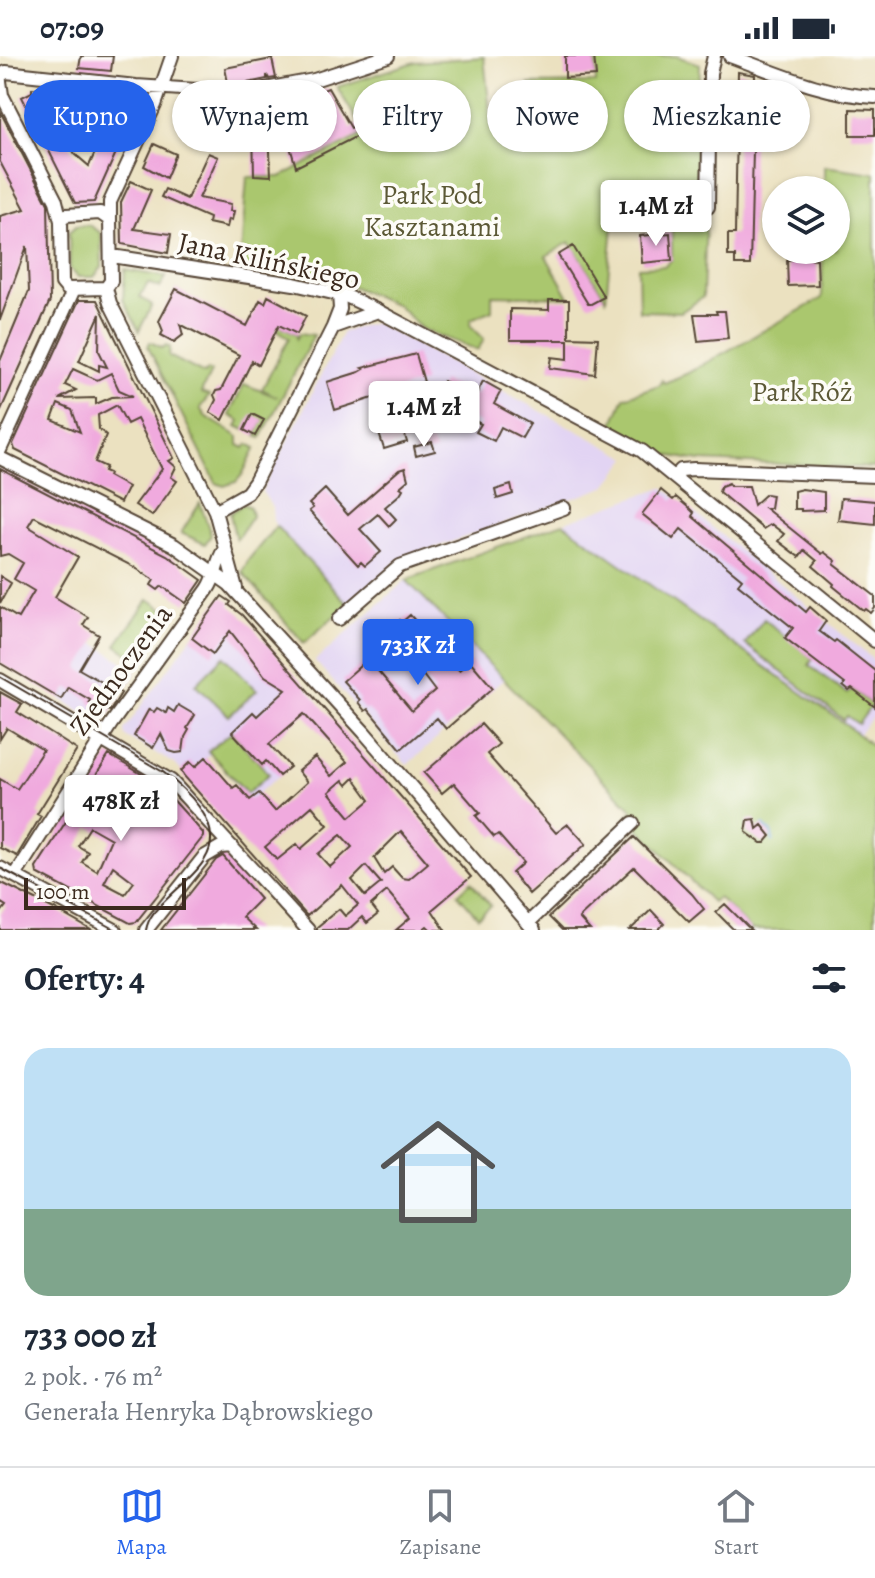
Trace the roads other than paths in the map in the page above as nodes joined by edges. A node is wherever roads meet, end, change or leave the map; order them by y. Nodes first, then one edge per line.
1 (172, 56) edge
2 (388, 56) edge
3 (714, 56) edge
4 (730, 56) edge
5 (0, 78) edge
6 (160, 86) junction
7 (875, 97) edge
8 (708, 207) dead end
9 (110, 220) junction
10 (61, 221) junction
11 (112, 256) junction
12 (106, 288) junction
13 (74, 289) junction
14 (339, 294) junction
15 (378, 311) junction
16 (333, 327) junction
17 (0, 450) edge
18 (0, 458) edge
19 (875, 476) edge
20 (675, 477) junction
21 (564, 508) dead end
22 (215, 511) junction
23 (224, 550) junction
24 (215, 573) junction
25 (238, 592) junction
26 (339, 619) dead end
27 (875, 641) edge
28 (0, 680) edge
29 (102, 739) junction
30 (208, 821) junction
31 (633, 823) dead end
32 (231, 846) junction
33 (209, 852) junction
34 (0, 868) edge
35 (15, 876) junction
36 (531, 927) edge
37 (115, 930) edge
38 (146, 930) edge
39 (308, 930) edge

1 - 6 street
2 - 6 street
3 - 8 street
4 - 7 street
5 - 6 street
5 - 10 street
6 - 9 street
9 - 10 street
9 - 11 street
10 - 13 street
11 - 12 street
11 - 14 street, Jana Kilińskiego
12 - 13 street
12 - 22 street
13 - 17 street
14 - 15 street, Jana Kilińskiego
14 - 16 street
15 - 16 street
15 - 20 street, Jana Kilińskiego
16 - 22 street
18 - 24 street
19 - 20 street
20 - 27 street, Jana Kilińskiego
21 - 26 street
22 - 23 street
23 - 24 street, Zjednoczenia
23 - 25 street
24 - 25 street
24 - 29 street, Zjednoczenia
25 - 36 street
28 - 29 street
29 - 30 street
29 - 35 street, Zjednoczenia
30 - 32 street
30 - 33 street
31 - 36 street
32 - 33 street
32 - 39 street
33 - 38 street
34 - 35 street
35 - 37 street

